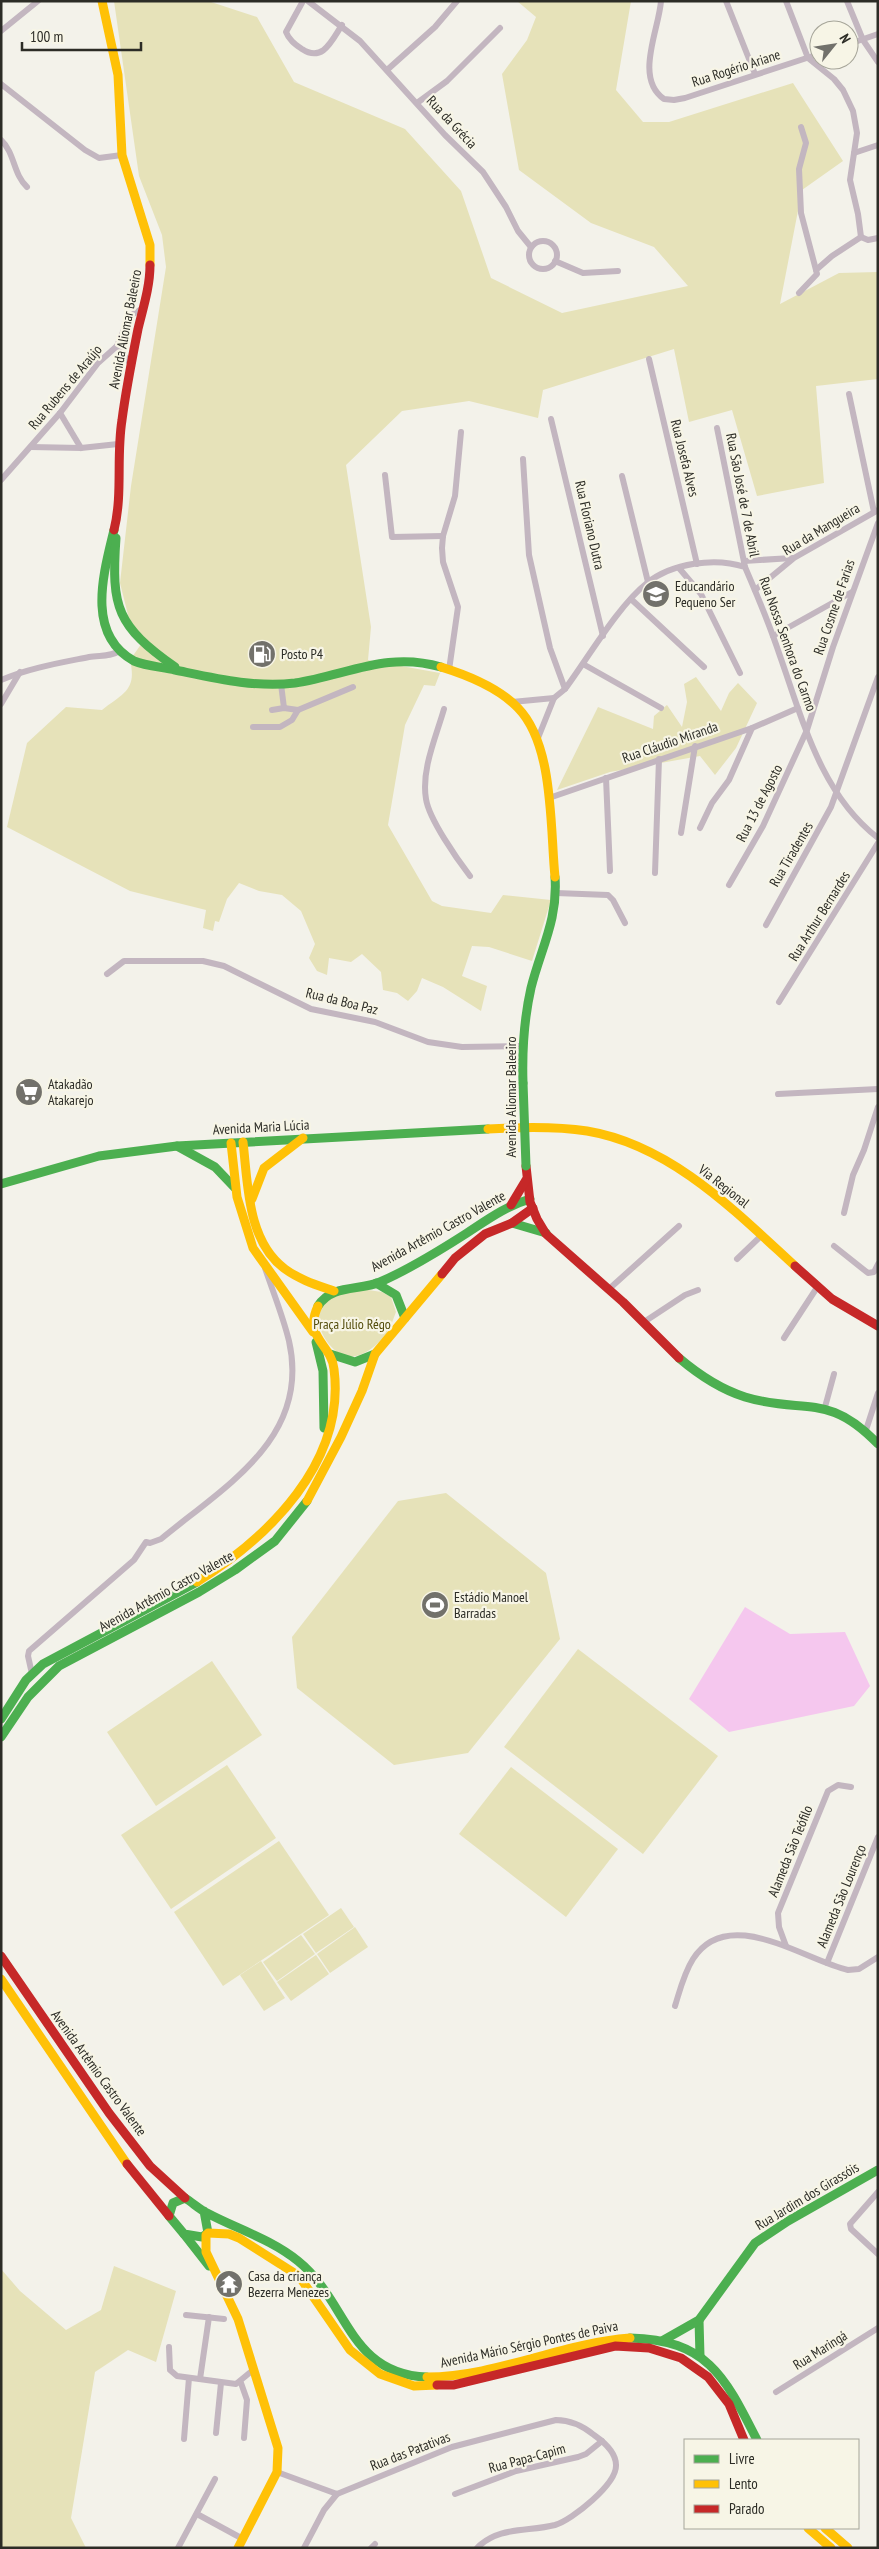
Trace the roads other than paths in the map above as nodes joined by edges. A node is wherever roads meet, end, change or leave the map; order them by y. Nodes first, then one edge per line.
1 (38, 1) edge
2 (102, 1) edge
3 (303, 1) edge
4 (308, 1) edge
5 (457, 1) edge
6 (661, 1) edge
7 (726, 1) edge
8 (786, 1) edge
9 (847, 1) edge
10 (342, 25) junction
11 (500, 28) dead end
12 (1, 31) edge
13 (878, 34) edge
14 (863, 40) junction
15 (859, 41) edge
16 (808, 58) junction
17 (878, 62) edge
18 (387, 70) junction
19 (755, 74) junction
20 (1, 84) edge
21 (417, 103) junction
22 (801, 127) dead end
23 (1, 140) edge
24 (878, 145) edge
25 (854, 153) junction
26 (122, 155) junction
27 (27, 187) dead end
28 (861, 237) junction
29 (878, 238) edge
30 (531, 246) junction
31 (555, 261) junction
32 (816, 270) junction
33 (618, 272) dead end
34 (799, 293) dead end
35 (143, 308) junction
36 (117, 346) junction
37 (649, 359) dead end
38 (132, 366) junction
39 (849, 394) dead end
40 (60, 414) junction
41 (551, 419) dead end
42 (717, 428) dead end
43 (461, 432) dead end
44 (118, 444) junction
45 (31, 447) junction
46 (81, 448) junction
47 (523, 459) dead end
48 (385, 475) dead end
49 (622, 476) dead end
50 (1, 480) edge
51 (876, 511) edge
52 (117, 518) junction
53 (878, 523) edge
54 (443, 536) junction
55 (794, 558) junction
56 (697, 564) junction
57 (744, 564) junction
58 (679, 568) junction
59 (648, 582) junction
60 (755, 590) junction
61 (852, 592) junction
62 (631, 599) junction
63 (603, 636) junction
64 (773, 636) junction
65 (119, 651) junction
66 (583, 664) junction
67 (704, 667) dead end
68 (178, 669) junction
69 (449, 670) junction
70 (20, 672) junction
71 (740, 673) dead end
72 (878, 677) edge
73 (1, 680) edge
74 (280, 684) junction
75 (352, 687) dead end
76 (565, 689) junction
77 (554, 698) junction
78 (512, 702) junction
79 (1, 704) edge
80 (284, 708) junction
81 (661, 708) dead end
82 (798, 708) junction
83 (444, 709) dead end
84 (272, 710) dead end
85 (298, 710) junction
86 (253, 727) dead end
87 (752, 728) junction
88 (806, 730) junction
89 (538, 738) junction
90 (695, 746) junction
91 (659, 759) junction
92 (606, 778) junction
93 (837, 794) junction
94 (549, 798) junction
95 (700, 828) dead end
96 (681, 833) dead end
97 (878, 839) edge
98 (610, 871) dead end
99 (655, 873) dead end
100 (470, 876) dead end
101 (729, 885) dead end
102 (556, 893) junction
103 (625, 923) dead end
104 (766, 925) dead end
105 (107, 974) dead end
106 (779, 1002) dead end
107 (522, 1046) junction
108 (878, 1089) edge
109 (778, 1094) dead end
110 (878, 1107) edge
111 (526, 1126) joint
112 (303, 1138) junction
113 (243, 1142) junction
114 (232, 1143) junction
115 (177, 1146) junction
116 (526, 1180) junction
117 (1, 1184) edge
118 (236, 1189) junction
119 (251, 1202) junction
120 (511, 1204) junction
121 (532, 1204) junction
122 (844, 1213) dead end
123 (512, 1223) junction
124 (679, 1226) dead end
125 (546, 1233) junction
126 (762, 1235) junction
127 (834, 1246) dead end
128 (737, 1259) dead end
129 (264, 1264) junction
130 (877, 1265) edge
131 (376, 1283) junction
132 (818, 1286) junction
133 (610, 1289) junction
134 (698, 1290) dead end
135 (334, 1291) junction
136 (405, 1318) junction
137 (644, 1322) junction
138 (878, 1326) edge
139 (314, 1336) junction
140 (784, 1338) dead end
141 (330, 1354) junction
142 (375, 1354) junction
143 (834, 1374) dead end
144 (878, 1393) edge
145 (825, 1407) junction
146 (866, 1430) junction
147 (323, 1444) junction
148 (878, 1444) edge
149 (34, 1672) junction
150 (1, 1719) edge
151 (1, 1738) edge
152 (852, 1787) dead end
153 (878, 1837) edge
154 (786, 1946) junction
155 (1, 1956) edge
156 (878, 1957) edge
157 (827, 1963) junction
158 (2, 1981) edge
159 (675, 2006) dead end
160 (878, 2170) edge
161 (877, 2195) edge
162 (185, 2198) junction
163 (204, 2211) junction
164 (169, 2216) junction
165 (184, 2234) junction
166 (207, 2234) junction
167 (878, 2254) edge
168 (219, 2278) junction
169 (186, 2315) dead end
170 (209, 2317) junction
171 (224, 2319) dead end
172 (700, 2320) junction
173 (878, 2328) edge
174 (662, 2341) junction
175 (169, 2347) dead end
176 (700, 2356) junction
177 (253, 2370) junction
178 (189, 2378) junction
179 (200, 2379) junction
180 (221, 2383) junction
181 (241, 2383) junction
182 (776, 2392) dead end
183 (216, 2433) dead end
184 (244, 2438) dead end
185 (184, 2439) dead end
186 (744, 2439) edge
187 (756, 2439) edge
188 (602, 2441) junction
189 (277, 2472) junction
190 (216, 2479) dead end
191 (337, 2494) junction
192 (454, 2494) dead end
193 (198, 2514) junction
194 (809, 2529) edge
195 (826, 2529) edge
196 (243, 2539) junction
197 (178, 2548) edge
198 (238, 2548) edge
199 (304, 2548) edge
200 (477, 2548) edge
201 (831, 2548) edge
202 (848, 2548) edge

1 - 12 street
2 - 26 main road, Avenida Aliomar Baleeiro
3 - 10 street
4 - 10 street, Rua da Grécia
5 - 18 street
6 - 19 street, Rua Rogério Ariane
7 - 19 street
8 - 16 street
9 - 14 street
10 - 18 street, Rua da Grécia
11 - 21 street
13 - 14 street
14 - 15 street
14 - 17 street
16 - 19 street, Rua Rogério Ariane
16 - 25 street
18 - 21 street, Rua da Grécia
20 - 26 street
21 - 30 street, Rua da Grécia
22 - 32 street
23 - 27 street
24 - 25 street
25 - 28 street
26 - 35 main road, Avenida Aliomar Baleeiro
28 - 29 street
28 - 32 street
30 - 31 street
30 - 31 street
31 - 33 street
32 - 34 street
35 - 36 street, Rua Rubens de Araújo
35 - 38 main road, Avenida Aliomar Baleeiro
36 - 38 street
36 - 40 street, Rua Rubens de Araújo
37 - 56 street, Rua Josefa Alves
38 - 44 main road, Avenida Aliomar Baleeiro
39 - 51 street
40 - 45 street, Rua Rubens de Araújo
40 - 46 street
41 - 63 street, Rua Floriano Dutra
42 - 57 street, Rua São José de 7 de Abril
43 - 54 street
44 - 46 street
44 - 52 main road, Avenida Aliomar Baleeiro
45 - 46 street
45 - 50 street, Rua Rubens de Araújo
47 - 76 street
48 - 54 street
49 - 59 street
51 - 55 street, Rua da Mangueira
52 - 65 main road, Avenida Aliomar Baleeiro
52 - 68 main road, Avenida Aliomar Baleeiro
53 - 61 street, Rua Cosme de Farias
54 - 69 street
55 - 57 street
55 - 60 street, Rua da Mangueira
56 - 57 street, Rua Nossa Senhora do Carmo
56 - 58 street, Rua Nossa Senhora do Carmo
57 - 60 street, Rua Nossa Senhora do Carmo
58 - 59 street, Rua Nossa Senhora do Carmo
58 - 71 street
59 - 62 street, Rua Nossa Senhora do Carmo
60 - 64 street, Rua Nossa Senhora do Carmo
61 - 64 street
61 - 88 street, Rua Cosme de Farias
62 - 63 street, Rua Nossa Senhora do Carmo
62 - 67 street
63 - 66 street, Rua Nossa Senhora do Carmo
64 - 82 street, Rua Nossa Senhora do Carmo
65 - 68 main road, Avenida Aliomar Baleeiro
65 - 70 street
66 - 76 street, Rua Nossa Senhora do Carmo
66 - 81 street
68 - 74 main road, Avenida Aliomar Baleeiro
69 - 74 main road, Avenida Aliomar Baleeiro
69 - 78 main road, Avenida Aliomar Baleeiro
70 - 73 street
70 - 79 street
72 - 93 street, Rua Tiradentes
74 - 80 street
75 - 85 street
76 - 77 street, Rua Nossa Senhora do Carmo
77 - 78 street
77 - 89 street, Rua Nossa Senhora do Carmo
78 - 89 main road, Avenida Aliomar Baleeiro
80 - 84 street
80 - 85 street
82 - 87 street, Rua Cláudio Miranda
82 - 88 street, Rua Nossa Senhora do Carmo
83 - 100 street
85 - 86 street
87 - 90 street, Rua Cláudio Miranda
87 - 95 street
88 - 93 street, Rua Nossa Senhora do Carmo
88 - 101 street, Rua 13 de Agosto
89 - 94 main road, Avenida Aliomar Baleeiro
90 - 91 street, Rua Cláudio Miranda
90 - 96 street
91 - 92 street, Rua Cláudio Miranda
91 - 99 street
92 - 94 street, Rua Cláudio Miranda
92 - 98 street
93 - 97 street, Rua Nossa Senhora do Carmo
93 - 104 street, Rua Tiradentes
94 - 102 main road, Avenida Aliomar Baleeiro
97 - 106 street, Rua Arthur Bernardes
102 - 103 street
102 - 107 main road, Avenida Aliomar Baleeiro
105 - 107 street, Rua da Boa Paz
107 - 116 main road, Avenida Aliomar Baleeiro, bridge
108 - 109 street
110 - 122 street
111 - 112 main road, Avenida Maria Lúcia
111 - 126 main road, Via Regional
112 - 113 main road, Avenida Maria Lúcia
112 - 119 main road
113 - 114 main road, Avenida Maria Lúcia
113 - 119 main road
114 - 115 main road, Avenida Maria Lúcia
114 - 118 main road
115 - 117 main road, Avenida Maria Lúcia
115 - 118 main road
116 - 120 main road
116 - 121 main road, Avenida Aliomar Baleeiro
118 - 129 main road
119 - 135 main road
120 - 121 main road, Avenida Artêmio Castro Valente
120 - 131 main road, Avenida Artêmio Castro Valente
121 - 123 main road, Avenida Artêmio Castro Valente
121 - 125 main road, Avenida Aliomar Baleeiro
123 - 125 main road
123 - 136 main road, Avenida Artêmio Castro Valente
124 - 133 street
125 - 133 main road, Avenida Aliomar Baleeiro
126 - 128 street
126 - 132 main road, Via Regional
127 - 130 street
129 - 139 main road
129 - 149 street
131 - 135 main road, Avenida Artêmio Castro Valente
131 - 136 main road
132 - 138 main road, Via Regional
132 - 140 street
133 - 137 main road, Avenida Aliomar Baleeiro
134 - 137 street
135 - 139 main road
136 - 142 main road, Avenida Artêmio Castro Valente
137 - 145 main road, Avenida Aliomar Baleeiro
139 - 141 main road
139 - 147 main road
141 - 142 main road
141 - 147 main road, Avenida Artêmio Castro Valente
142 - 151 main road, Avenida Artêmio Castro Valente
143 - 145 street
144 - 146 street
145 - 146 main road, Avenida Aliomar Baleeiro
146 - 148 main road, Avenida Aliomar Baleeiro
147 - 149 main road, Avenida Artêmio Castro Valente
149 - 150 main road
152 - 154 street, Alameda São Teófilo
153 - 157 street, Alameda São Lourenço
154 - 157 street
154 - 159 street
155 - 162 main road, Avenida Artêmio Castro Valente
156 - 157 street
158 - 164 main road
160 - 172 main road, Rua Jardim dos Girassóis
161 - 167 street
162 - 163 main road
162 - 164 main road
163 - 166 main road
163 - 174 main road, Avenida Mário Sérgio Pontes de Paiva
164 - 165 main road
165 - 166 main road
165 - 168 main road
166 - 168 main road
166 - 186 main road, Avenida Mário Sérgio Pontes de Paiva
168 - 177 main road
169 - 170 street
170 - 171 street
170 - 179 street
172 - 174 main road
172 - 176 main road
173 - 182 street, Rua Maringá
174 - 176 main road, Avenida Mário Sérgio Pontes de Paiva
175 - 178 street
176 - 187 main road, Avenida Mário Sérgio Pontes de Paiva
177 - 181 street
177 - 189 main road
178 - 179 street
178 - 185 street
179 - 180 street
180 - 181 street
180 - 183 street
181 - 184 street
188 - 191 street, Rua das Patativas
188 - 192 street, Rua Papa-Capim
188 - 200 street
189 - 191 street
189 - 196 main road
190 - 193 street
191 - 199 street
193 - 196 street
193 - 197 street
194 - 201 main road
195 - 202 main road
196 - 198 main road

